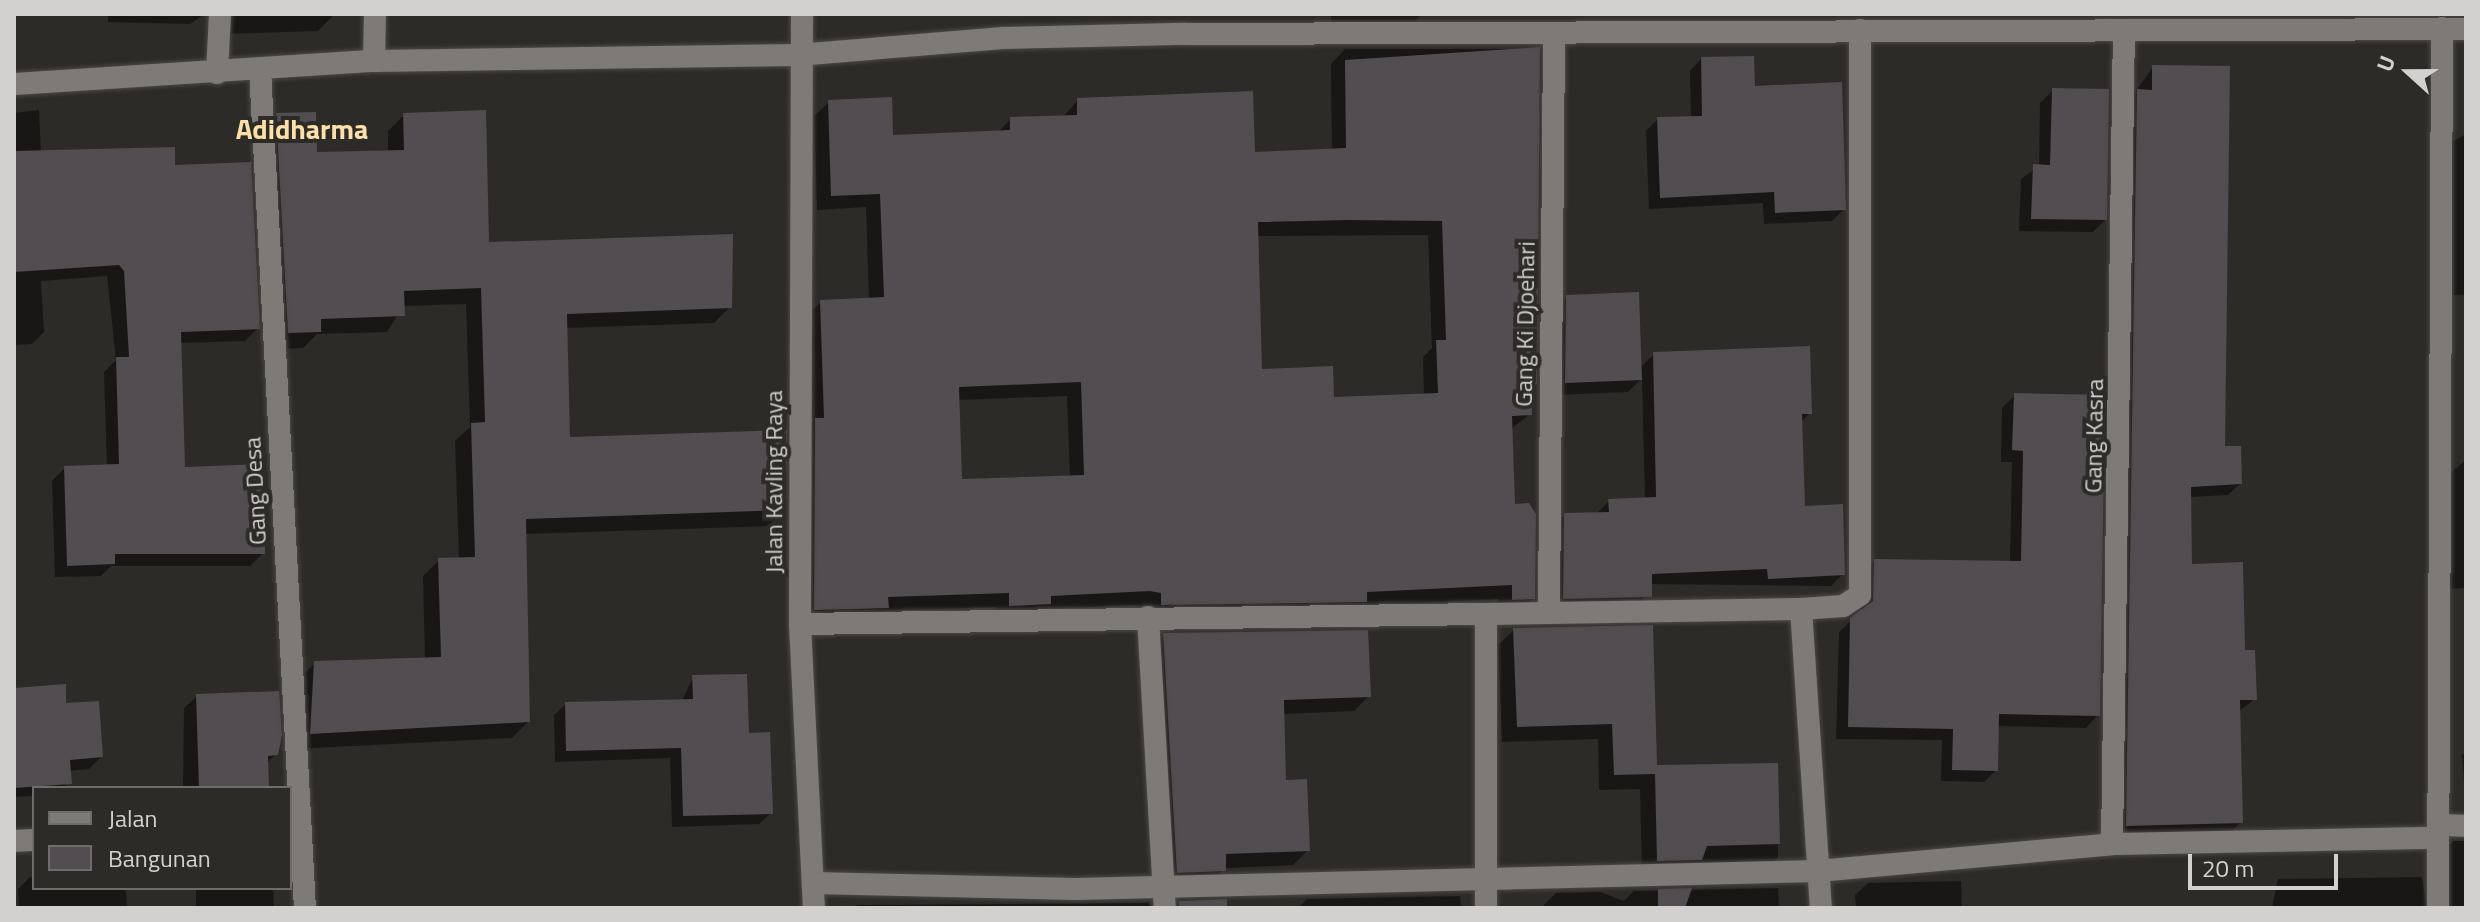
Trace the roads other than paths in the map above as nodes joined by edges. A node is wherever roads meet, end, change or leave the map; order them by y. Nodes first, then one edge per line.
1 (220, 14) edge
2 (375, 14) edge
3 (802, 14) edge
4 (1966, 21) edge
5 (1700, 23) edge
6 (2442, 28) junction
7 (2466, 29) edge
8 (1860, 30) junction
9 (2124, 30) junction
10 (1554, 37) junction
11 (797, 55) junction
12 (374, 61) junction
13 (260, 70) junction
14 (217, 73) junction
15 (14, 84) edge
16 (1801, 609) junction
17 (1549, 611) junction
18 (1486, 614) junction
19 (1148, 617) junction
20 (800, 624) junction
21 (2466, 826) edge
22 (2438, 832) junction
23 (2112, 844) junction
24 (1818, 871) junction
25 (1485, 875) junction
26 (813, 883) junction
27 (1164, 897) edge
28 (305, 908) edge
29 (814, 908) edge
30 (1486, 908) edge
31 (1821, 908) edge
32 (2438, 908) edge

1 - 14 street
2 - 12 street
3 - 11 street, Jalan Kavling Raya
4 - 8 street
4 - 9 street
5 - 8 street
5 - 10 street
6 - 7 street
6 - 9 street
6 - 22 street
8 - 16 street
9 - 23 street, Gang Kasra
10 - 11 street
10 - 17 street, Gang Ki Djoehari
11 - 12 street
11 - 20 street, Jalan Kavling Raya
12 - 13 street
13 - 14 street
13 - 28 street, Gang Desa
14 - 15 street
16 - 17 street
16 - 24 street
17 - 18 street
18 - 19 street
18 - 25 street
19 - 20 street
19 - 27 street
20 - 26 street, Jalan Kavling Raya
21 - 22 street
22 - 23 street
22 - 32 street
23 - 24 street
24 - 25 street
24 - 31 street
25 - 27 street
25 - 30 street
26 - 27 street
26 - 29 street, Jalan Kavling Raya

